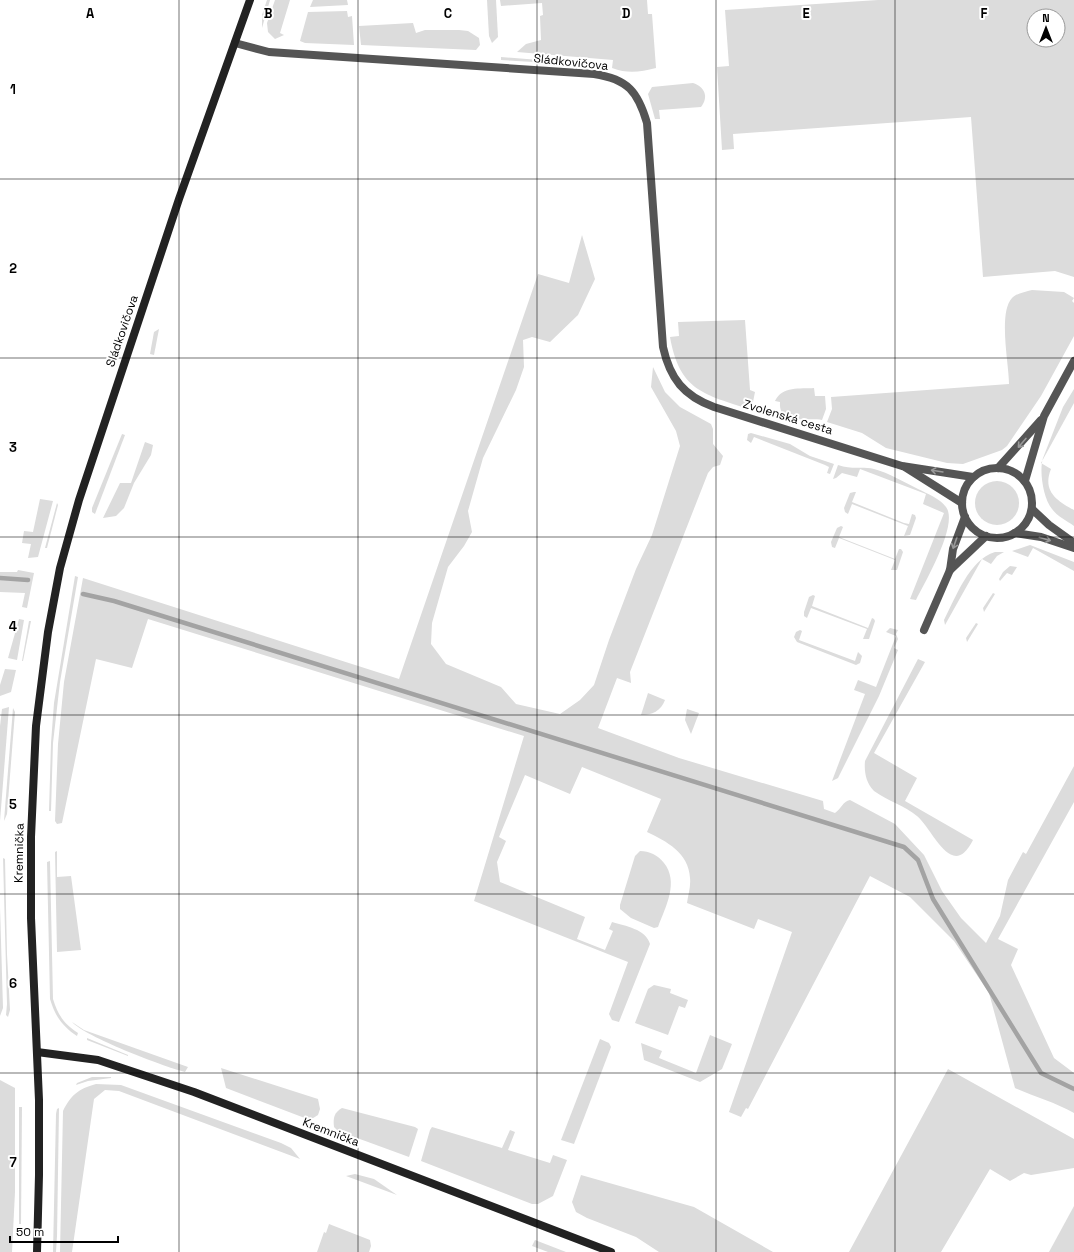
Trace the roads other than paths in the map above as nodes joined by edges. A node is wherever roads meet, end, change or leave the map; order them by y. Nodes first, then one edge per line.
1 (250, 0) edge
2 (235, 43) junction
3 (1074, 361) edge
4 (675, 378) joint
5 (1044, 416) junction
6 (902, 466) junction
7 (998, 468) junction
8 (973, 477) junction
9 (1025, 481) junction
10 (962, 503) junction
11 (1032, 509) junction
12 (965, 517) junction
13 (1015, 533) junction
14 (986, 536) junction
15 (1074, 543) edge
16 (1074, 548) edge
17 (950, 570) junction
18 (924, 630) dead end
19 (48, 632) joint
20 (37, 1052) junction
21 (37, 1252) edge
22 (611, 1252) edge

1 - 2 main road, Sládkovičova
2 - 4 street, Sládkovičova
2 - 19 main road, Sládkovičova
3 - 5 street
4 - 6 street, Zvolenská cesta
5 -> 7 street
5 - 9 street
8 -> 6 street, Zvolenská cesta
6 - 10 street, Zvolenská cesta
7 - 8 street
7 - 9 street
8 - 10 street
9 - 11 street
10 - 12 street
11 - 13 street
11 - 15 street
12 - 14 street
12 -> 17 street
13 - 14 street
13 -> 16 street
14 - 17 street
17 - 18 street
19 - 20 main road, Kremnička
20 - 21 main road, Kremnička
20 - 22 main road, Kremnička

